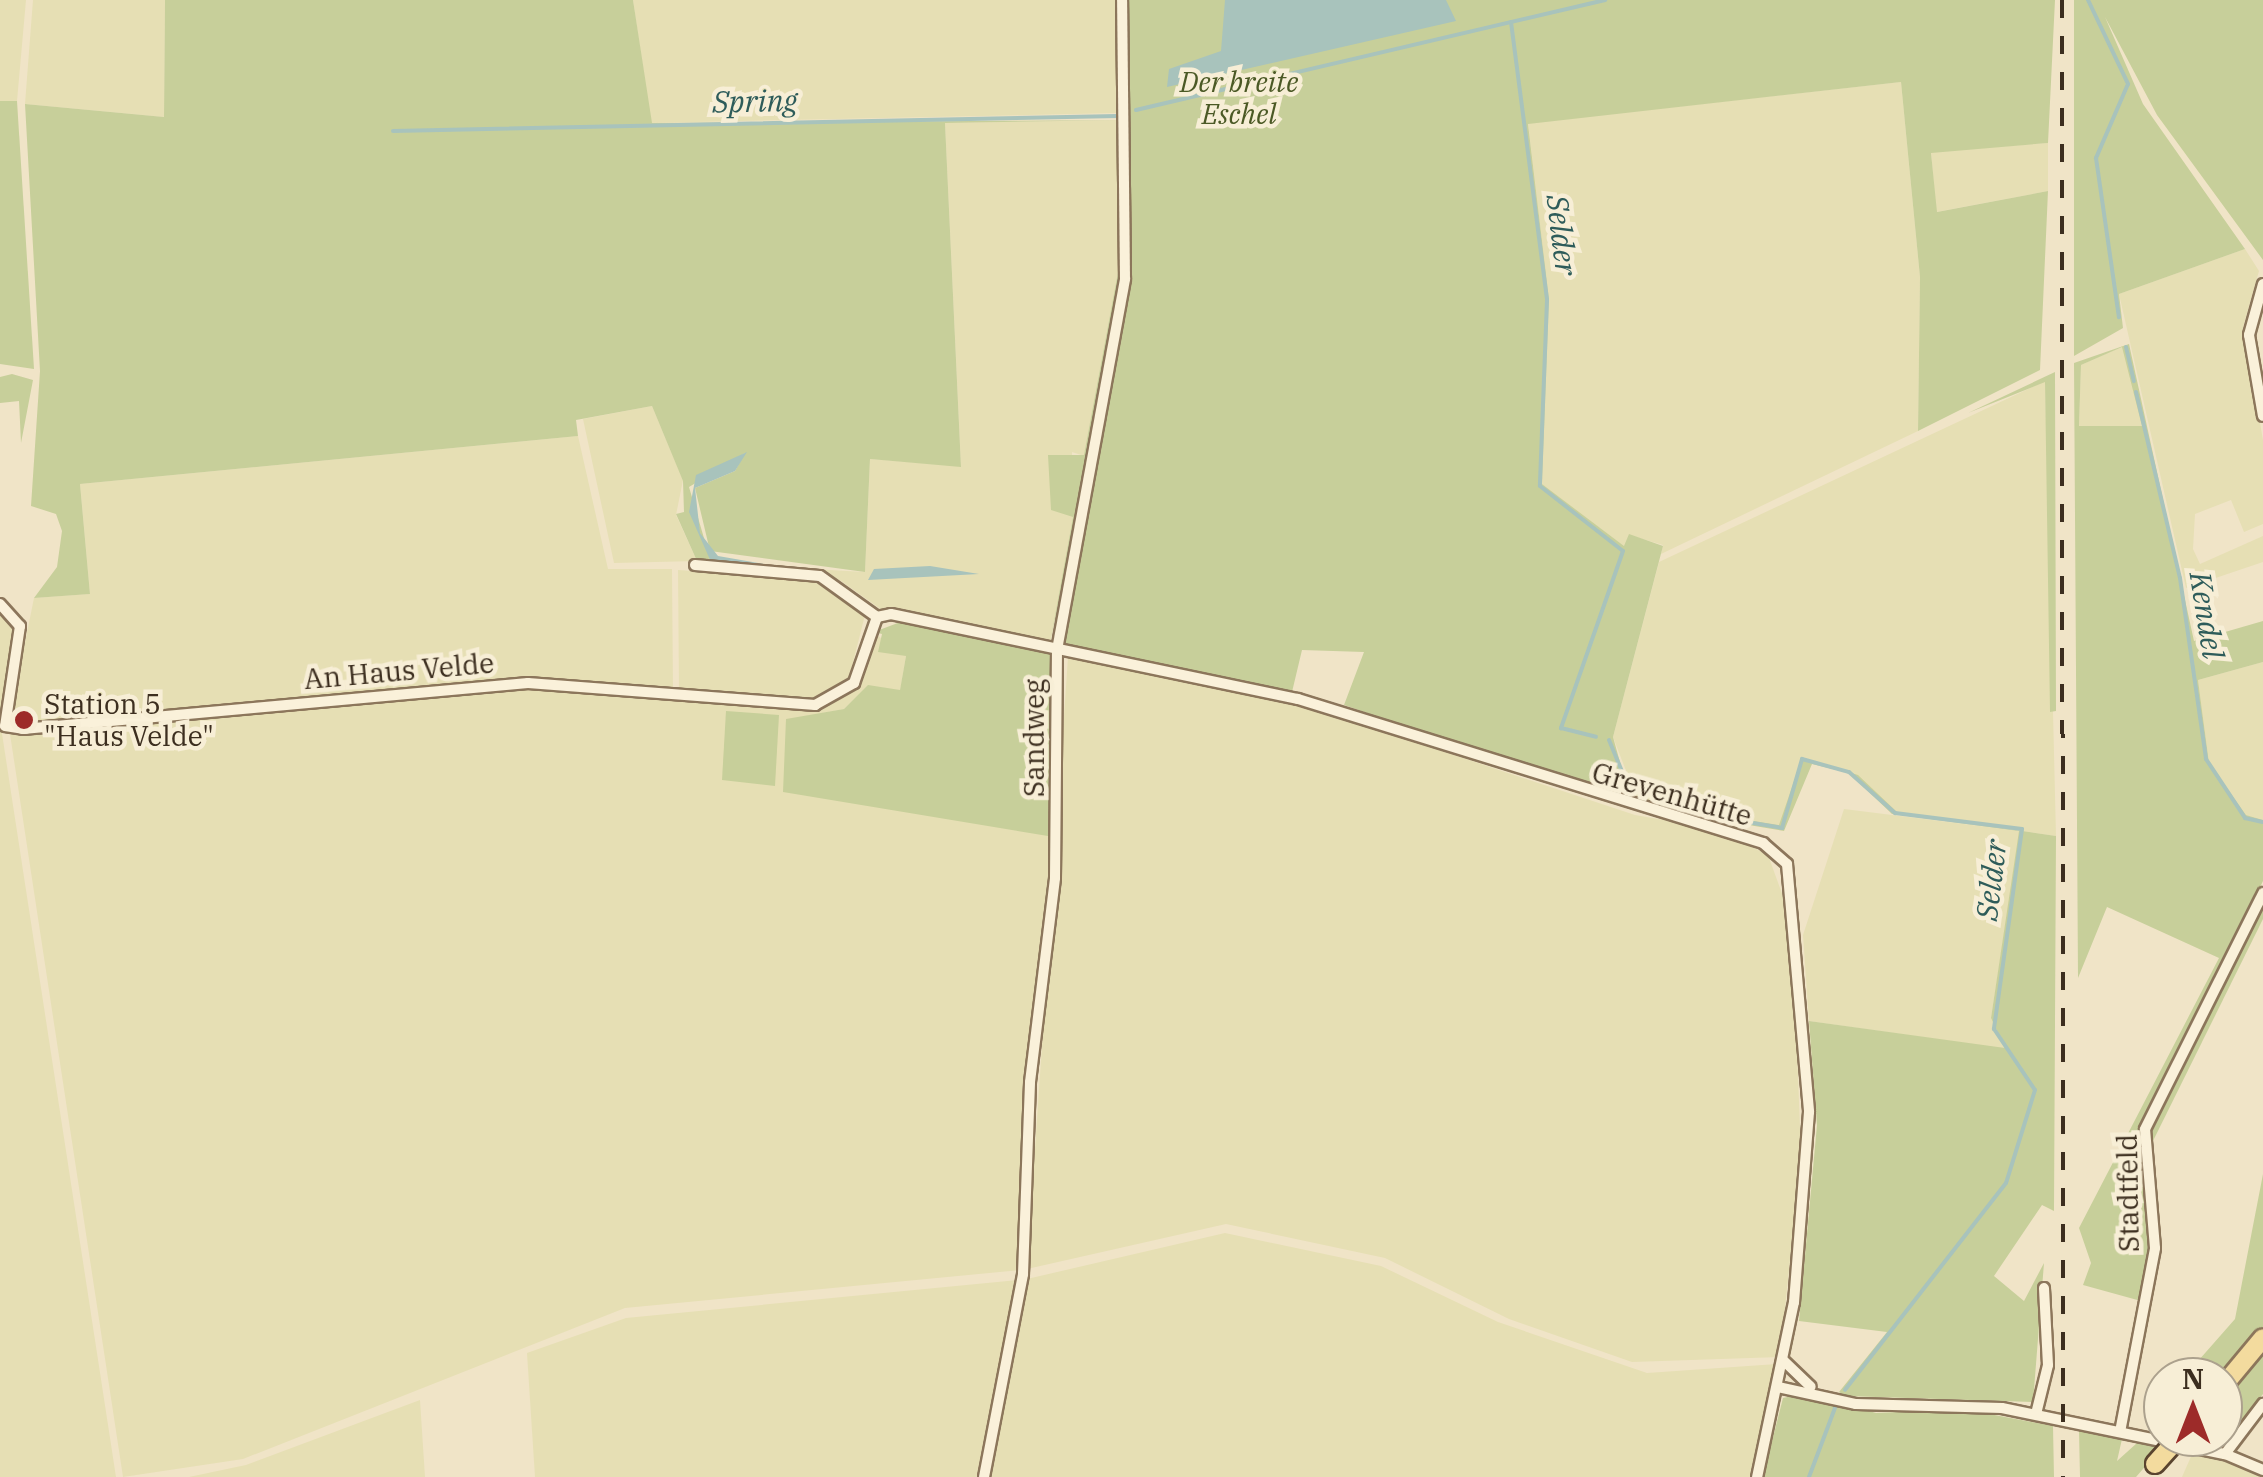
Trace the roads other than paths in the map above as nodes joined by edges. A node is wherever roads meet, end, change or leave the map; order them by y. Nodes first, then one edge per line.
1 (1122, 0) edge
2 (2263, 284) edge
3 (2263, 416) edge
4 (694, 566) dead end
5 (0, 604) edge
6 (877, 617) junction
7 (1058, 650) junction
8 (2263, 893) edge
9 (2044, 1288) dead end
10 (2263, 1338) edge
11 (1784, 1361) junction
12 (2243, 1362) edge
13 (1778, 1388) junction
14 (1811, 1388) junction
15 (2263, 1404) edge
16 (2036, 1414) junction
17 (2243, 1430) edge
18 (2120, 1432) junction
19 (2143, 1437) edge
20 (2232, 1457) edge
21 (2263, 1470) edge
22 (984, 1477) edge
23 (1757, 1477) edge

1 - 7 street, Sandweg
2 - 3 street
4 - 6 street
5 - 6 street, An Haus Velde
6 - 7 street
7 - 11 street, Grevenhütte
7 - 22 street, Sandweg
8 - 18 street, Stadtfeld
9 - 16 street
10 - 12 main road
11 - 13 street, Grevenhütte
11 - 14 street
13 - 14 street
13 - 23 street, Grevenhütte
14 - 16 street
15 - 17 street
16 - 18 street
18 - 19 street
20 - 21 street

